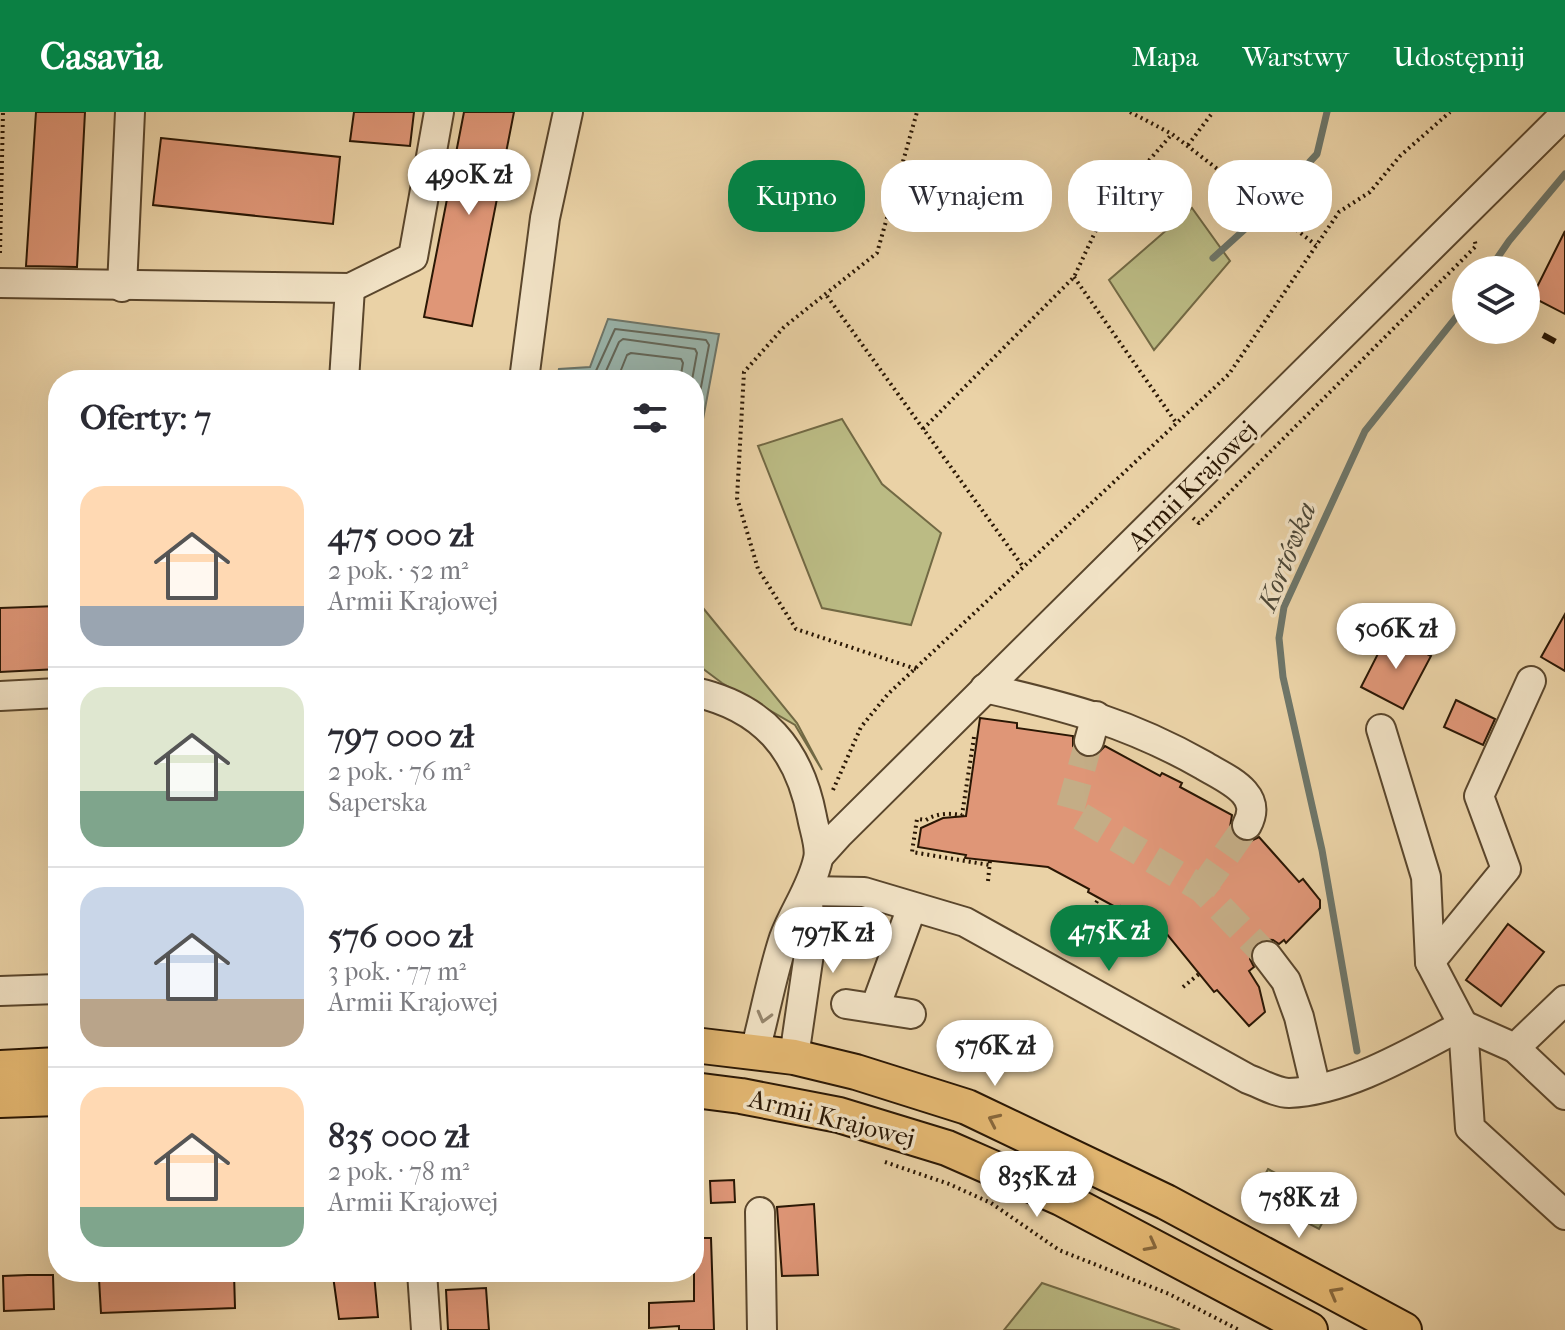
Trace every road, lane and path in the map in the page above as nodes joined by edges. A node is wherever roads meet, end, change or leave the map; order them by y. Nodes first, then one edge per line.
1 (3, 112) edge
2 (130, 112) edge
3 (439, 112) edge
4 (568, 112) edge
5 (917, 112) edge
6 (1130, 112) edge
7 (1213, 112) edge
8 (1450, 112) edge
9 (1565, 114) edge
10 (1172, 134) junction
11 (1188, 146) junction
12 (1316, 245) junction
13 (0, 253) edge
14 (1074, 277) junction
15 (0, 283) edge
16 (122, 287) junction
17 (350, 288) junction
18 (827, 296) junction
19 (345, 370) edge
20 (525, 370) edge
21 (1177, 424) junction
22 (923, 429) junction
23 (1024, 568) junction
24 (916, 669) junction
25 (1531, 681) dead end
26 (985, 688) junction
27 (48, 694) edge
28 (704, 695) edge
29 (0, 696) edge
30 (1381, 729) dead end
31 (974, 732) dead end
32 (811, 814) junction
33 (1247, 825) tunnel mouth
34 (819, 856) junction
35 (988, 881) dead end
36 (807, 891) junction
37 (1099, 898) dead end
38 (912, 907) junction
39 (1090, 913) dead end
40 (1144, 919) dead end
41 (1134, 937) dead end
42 (1267, 956) tunnel mouth
43 (1430, 962) junction
44 (1199, 974) dead end
45 (1183, 987) dead end
46 (48, 989) edge
47 (0, 991) edge
48 (1565, 1000) edge
49 (846, 1004) dead end
50 (875, 1008) junction
51 (911, 1014) dead end
52 (1463, 1025) junction
53 (704, 1046) edge
54 (1515, 1048) junction
55 (755, 1051) junction
56 (794, 1057) junction
57 (48, 1066) edge
58 (0, 1068) edge
59 (1316, 1089) junction
60 (704, 1091) edge
61 (1565, 1095) edge
62 (48, 1098) edge
63 (0, 1100) edge
64 (766, 1100) junction
65 (875, 1159) dead end
66 (760, 1212) dead end
67 (1565, 1215) edge
68 (423, 1282) edge
69 (426, 1330) edge
70 (762, 1330) edge
71 (1239, 1330) edge
72 (1310, 1330) edge
73 (1404, 1330) edge

1 - 13 path
2 - 16 street
3 - 17 street
4 - 20 street
5 - 18 path
6 - 10 path
7 - 11 path
8 - 12 path
9 - 26 street, Armii Krajowej
10 - 11 path
10 - 14 path
11 - 12 path
12 - 21 path
14 - 21 path
14 - 22 path
15 - 16 street
16 - 17 street
17 - 19 street
18 - 22 path
18 - 24 path
21 - 23 path
22 - 23 path
23 - 24 path
24 - 32 path
25 - 43 street
26 - 33 street
26 - 34 street, Armii Krajowej
27 - 29 street
28 - 32 street
30 - 43 street
31 - 35 path
32 - 34 street
34 - 36 street
36 - 38 street
36 -> 55 street
36 - 56 street
37 - 39 path
38 - 50 street
38 - 59 street
40 - 41 path
42 - 59 street
43 - 52 street
44 - 45 path
46 - 47 street
48 - 54 street
49 - 50 street
50 - 51 street
52 - 54 street
52 - 59 street
52 - 67 street
53 - 55 main road, Armii Krajowej
54 - 61 street
55 - 56 main road, Armii Krajowej
55 - 64 main road
56 - 64 main road
73 -> 56 main road, Armii Krajowej
57 - 58 main road
60 - 64 main road, Armii Krajowej
62 - 63 main road
64 -> 72 main road, Armii Krajowej
65 - 71 path
66 - 70 street
68 - 69 street

